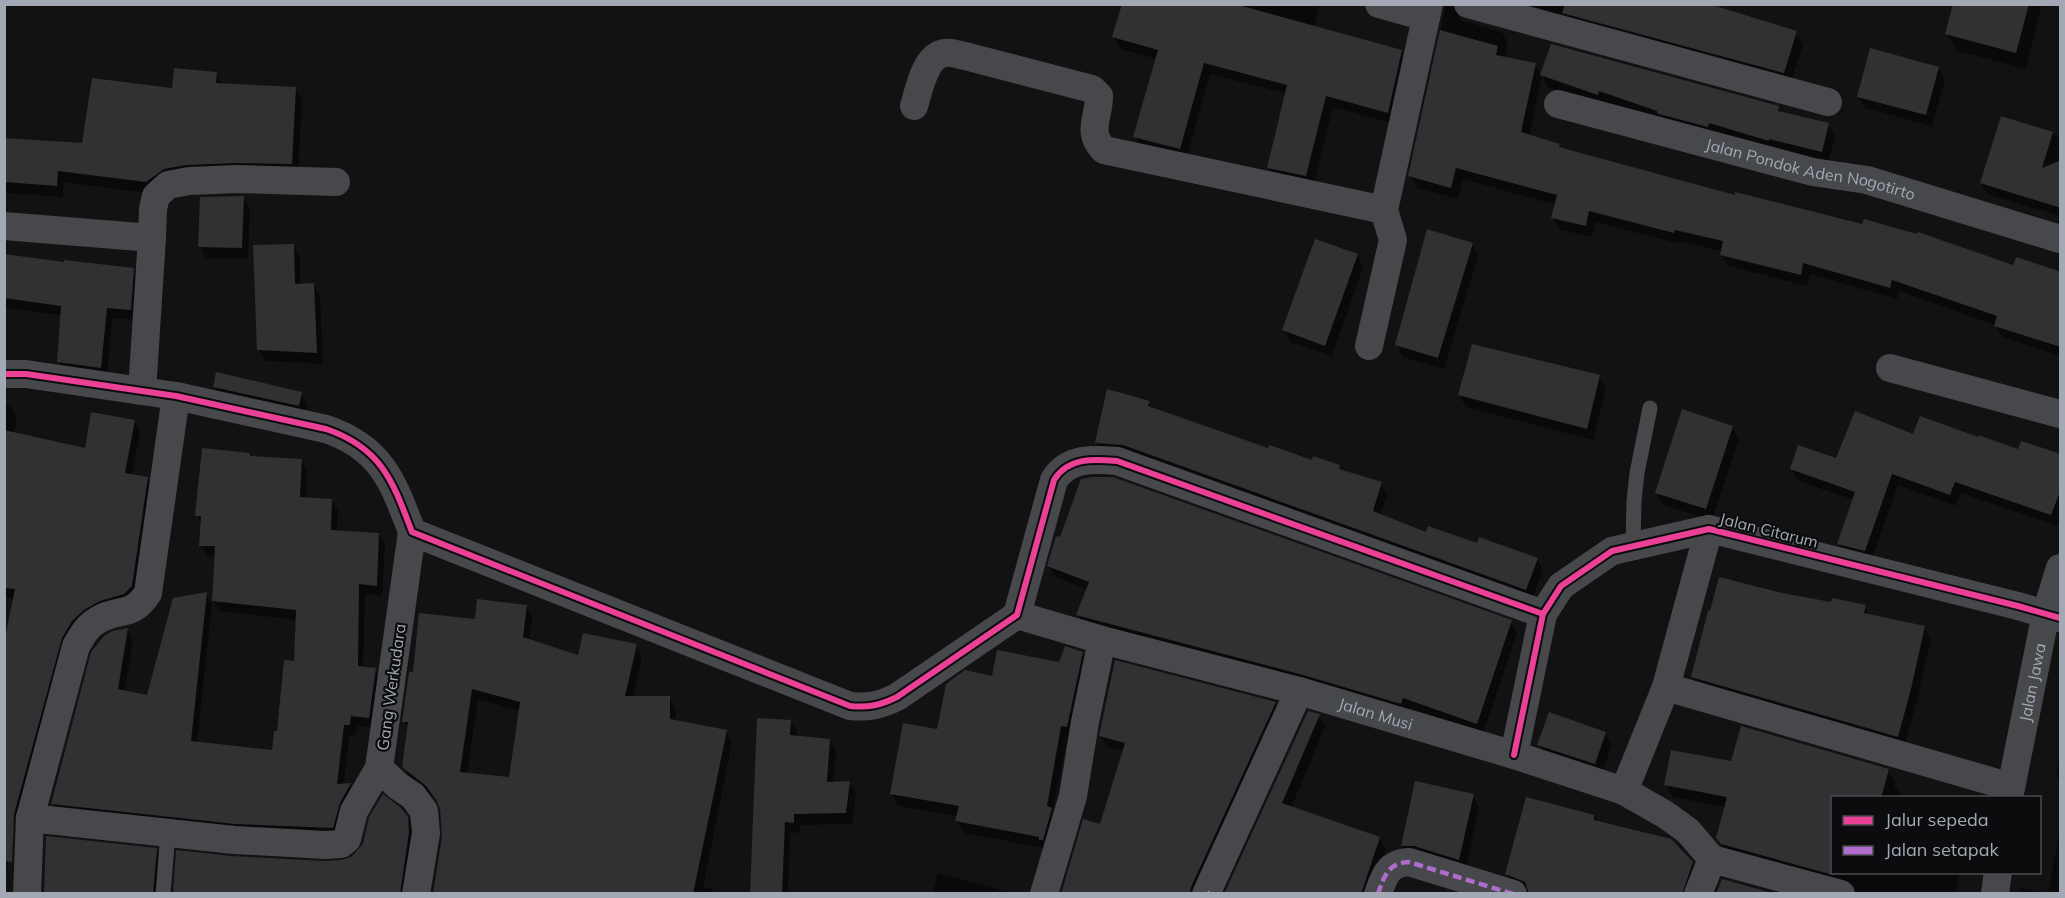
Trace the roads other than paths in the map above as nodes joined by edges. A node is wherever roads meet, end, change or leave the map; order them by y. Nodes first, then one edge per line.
1 (1379, 4) edge
2 (1468, 4) edge
3 (1428, 11) edge
4 (1828, 102) dead end
5 (1558, 104) dead end
6 (914, 106) dead end
7 (336, 182) dead end
8 (1384, 210) junction
9 (4, 226) edge
10 (152, 238) junction
11 (2061, 238) edge
12 (1368, 346) dead end
13 (1890, 368) dead end
14 (4, 374) edge
15 (142, 390) junction
16 (176, 396) junction
17 (1650, 408) dead end
18 (2061, 414) edge
19 (1709, 529) junction
20 (412, 532) junction
21 (1633, 546) junction
22 (2061, 568) edge
23 (1543, 614) junction
24 (1017, 615) junction
25 (2053, 616) edge
26 (1102, 640) junction
27 (1666, 687) junction
28 (1299, 691) junction
29 (1514, 755) junction
30 (379, 768) junction
31 (1624, 791) junction
32 (2010, 792) edge
33 (30, 818) junction
34 (168, 833) junction
35 (1712, 859) junction
36 (1998, 874) edge
37 (1207, 893) edge
38 (27, 894) edge
39 (163, 894) edge
40 (416, 894) edge
41 (1044, 894) edge
42 (1378, 894) edge
43 (1513, 894) edge
44 (1698, 894) edge
45 (1841, 894) edge
46 (1995, 894) edge

1 - 3 street
2 - 4 street
3 - 8 street
5 - 11 street, Jalan Pondok Aden Nogotirto
6 - 8 street
7 - 10 street
8 - 12 street
9 - 10 street
10 - 15 street
13 - 18 street
14 - 15 street
15 - 16 street
16 - 20 street
16 - 33 street
17 - 21 lane
19 - 21 street, Jalan Citarum
19 - 25 street, Jalan Citarum
19 - 27 street
20 - 24 street
20 - 30 street, Gang Werkudara
21 - 23 street, Jalan Citarum
22 - 25 street, Jalan Jawa
23 - 24 street
23 - 29 street, Jalan Citarum
24 - 26 street, Jalan Musi
25 - 32 street, Jalan Jawa
26 - 28 street, Jalan Musi
26 - 41 street
27 - 31 street
27 - 32 street
28 - 29 street, Jalan Musi
28 - 37 street
29 - 31 street, Jalan Musi
30 - 34 street
30 - 40 street, Gang Werkudara
31 - 35 street, Jalan Musi
33 - 34 street
33 - 38 street
34 - 39 lane
35 - 44 street
35 - 45 street
36 - 46 street
42 - 43 street

